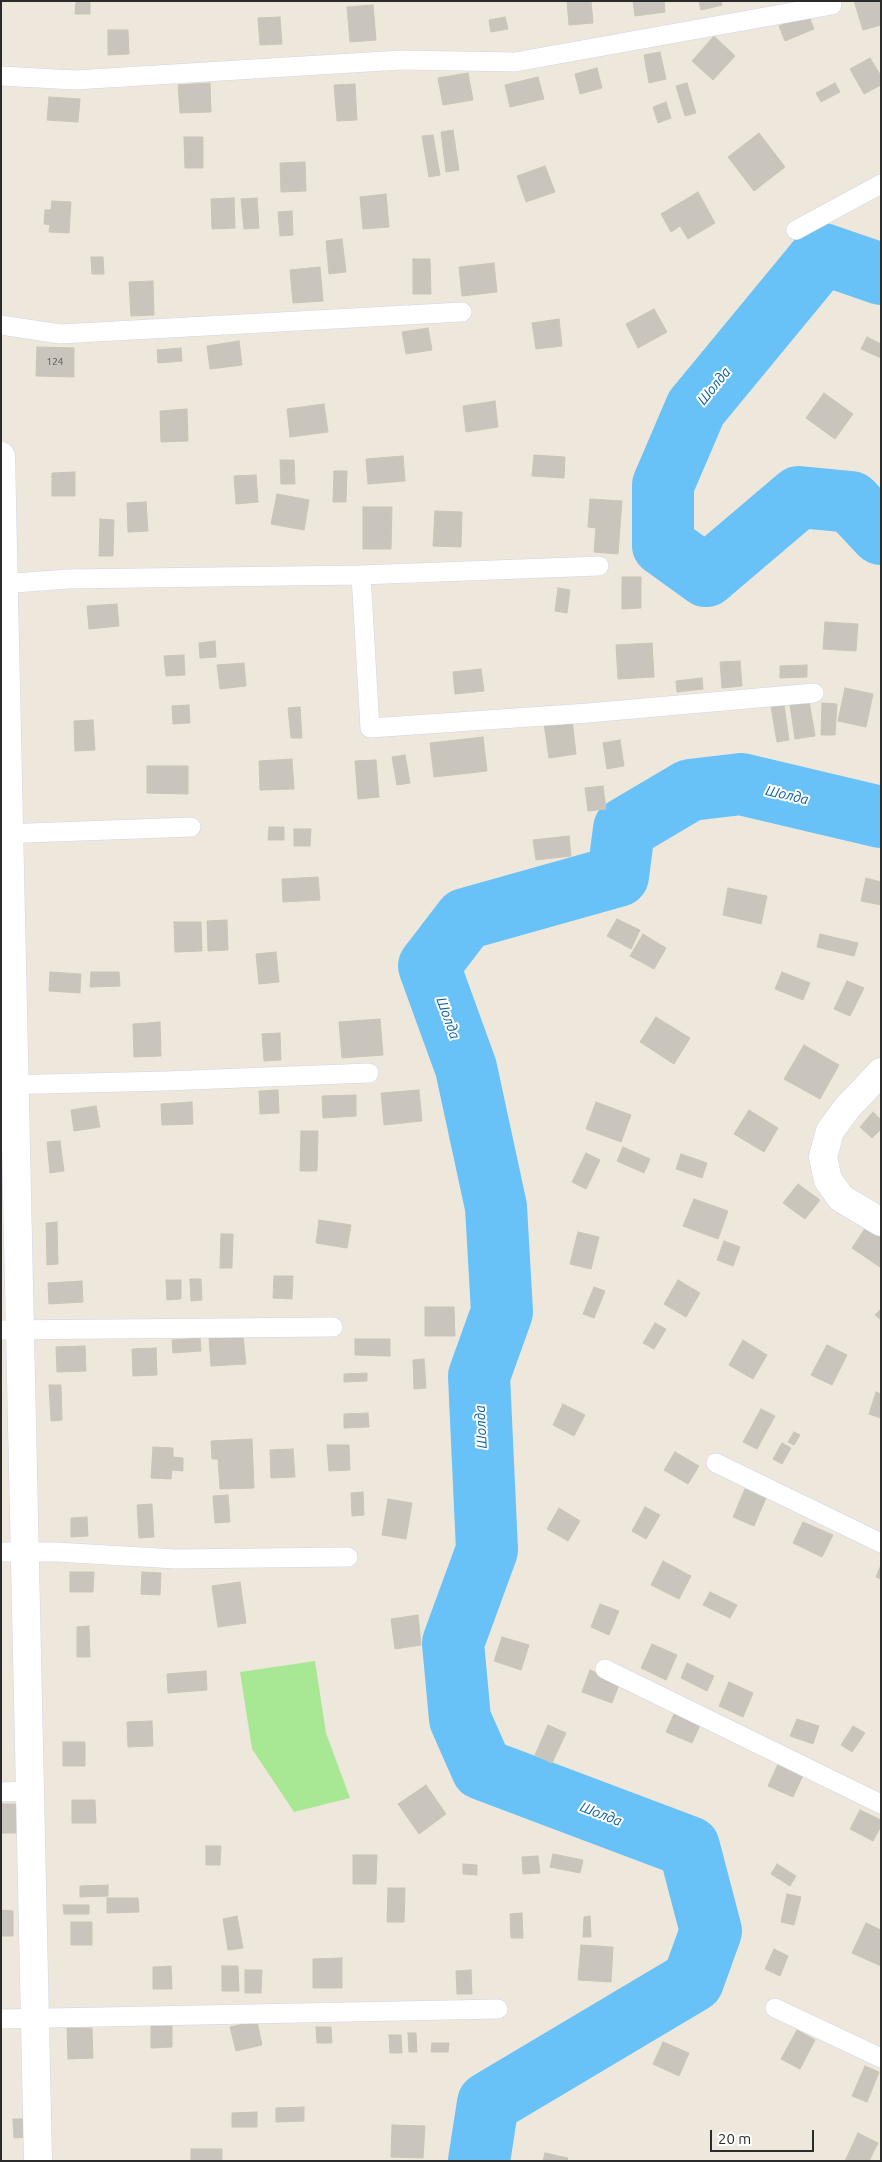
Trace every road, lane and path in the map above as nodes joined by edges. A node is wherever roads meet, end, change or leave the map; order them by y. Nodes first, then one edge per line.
1 (832, 5) dead end
2 (1, 76) edge
3 (881, 184) edge
4 (796, 230) dead end
5 (462, 312) dead end
6 (1, 325) edge
7 (1, 456) edge
8 (599, 566) dead end
9 (361, 575) junction
10 (3, 584) edge
11 (814, 693) dead end
12 (191, 827) dead end
13 (5, 834) edge
14 (881, 1072) edge
15 (369, 1073) dead end
16 (8, 1085) edge
17 (881, 1222) edge
18 (333, 1326) dead end
19 (11, 1330) edge
20 (716, 1463) dead end
21 (881, 1543) edge
22 (13, 1552) edge
23 (348, 1557) dead end
24 (605, 1670) dead end
25 (30, 1791) junction
26 (1, 1792) edge
27 (881, 1804) edge
28 (775, 2008) dead end
29 (498, 2009) dead end
30 (35, 2018) junction
31 (1, 2019) edge
32 (881, 2058) edge
33 (38, 2161) edge

1 - 2 lane
3 - 4 lane
5 - 6 lane
7 - 10 street
8 - 9 lane
9 - 10 lane
9 - 11 lane
10 - 13 street
12 - 13 lane
13 - 16 street
14 - 17 street
15 - 16 lane
16 - 19 street
18 - 19 lane
19 - 22 street
20 - 21 lane
22 - 23 lane
22 - 25 street
24 - 27 lane
25 - 26 lane
25 - 30 street
28 - 32 lane
29 - 30 lane
30 - 31 lane
30 - 33 street

